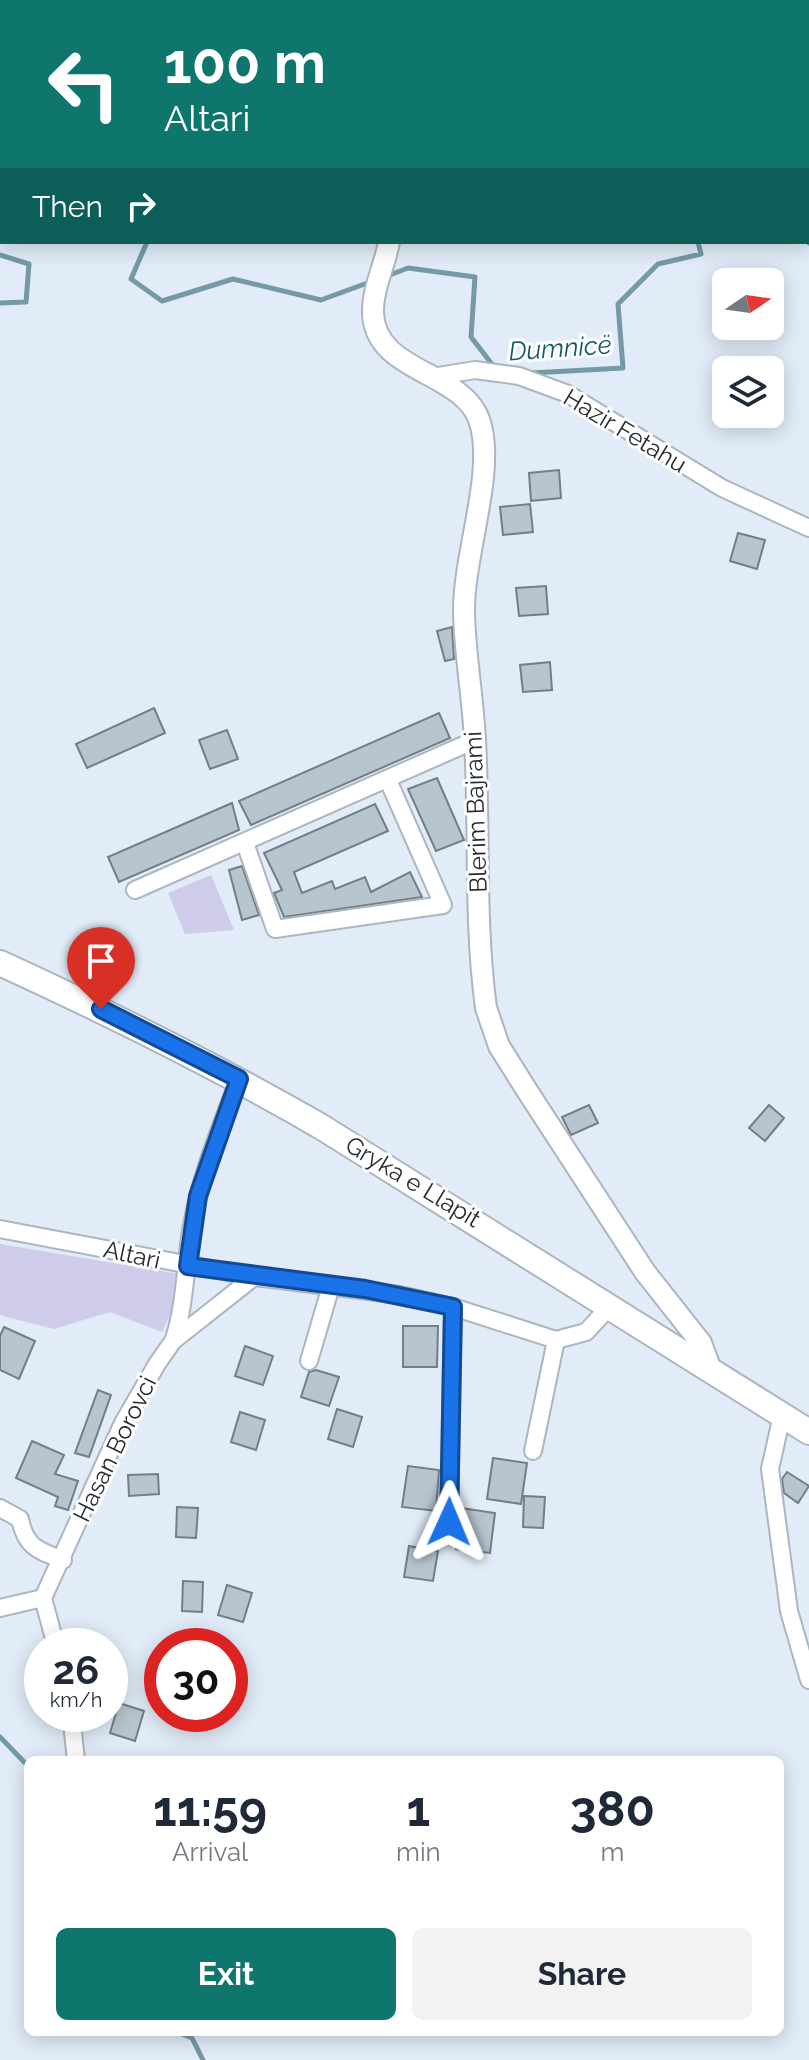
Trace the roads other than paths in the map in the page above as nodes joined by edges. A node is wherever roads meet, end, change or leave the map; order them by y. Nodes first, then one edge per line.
1 (388, 249) edge
2 (432, 377) junction
3 (809, 528) edge
4 (475, 740) junction
5 (388, 780) junction
6 (245, 843) junction
7 (135, 890) dead end
8 (0, 963) edge
9 (239, 1079) junction
10 (0, 1229) edge
11 (188, 1266) junction
12 (254, 1277) junction
13 (331, 1286) junction
14 (611, 1305) junction
15 (453, 1307) junction
16 (556, 1340) junction
17 (173, 1341) junction
18 (309, 1361) dead end
19 (711, 1370) junction
20 (782, 1415) junction
21 (809, 1432) edge
22 (533, 1451) dead end
23 (0, 1508) edge
24 (449, 1522) dead end
25 (63, 1560) junction
26 (43, 1598) junction
27 (0, 1608) edge
28 (51, 1628) edge
29 (809, 1680) edge
30 (73, 1732) edge
31 (76, 1756) edge

1 - 2 street, Blerim Bajrami
2 - 3 street, Hazir Fetahu
2 - 4 street, Blerim Bajrami
4 - 5 street
4 - 19 street, Blerim Bajrami
5 - 6 street
5 - 6 street
6 - 7 street
8 - 9 main road, Gryka e Llapit
9 - 11 street, Hasan Borovci
9 - 14 main road, Gryka e Llapit
10 - 11 street, Altari
11 - 12 street, Altari
11 - 17 street, Hasan Borovci
12 - 13 street, Altari
12 - 17 street, Hasan Borovci
13 - 15 street, Altari
13 - 18 street
14 - 16 street
14 - 19 main road, Gryka e Llapit
15 - 16 street, Altari
15 - 24 street
16 - 22 street
17 - 25 street, Hasan Borovci
19 - 20 main road, Gryka e Llapit
20 - 21 main road, Gryka e Llapit
20 - 29 street
23 - 25 street
25 - 26 street, Hasan Borovci
26 - 27 street
26 - 28 street
30 - 31 street

